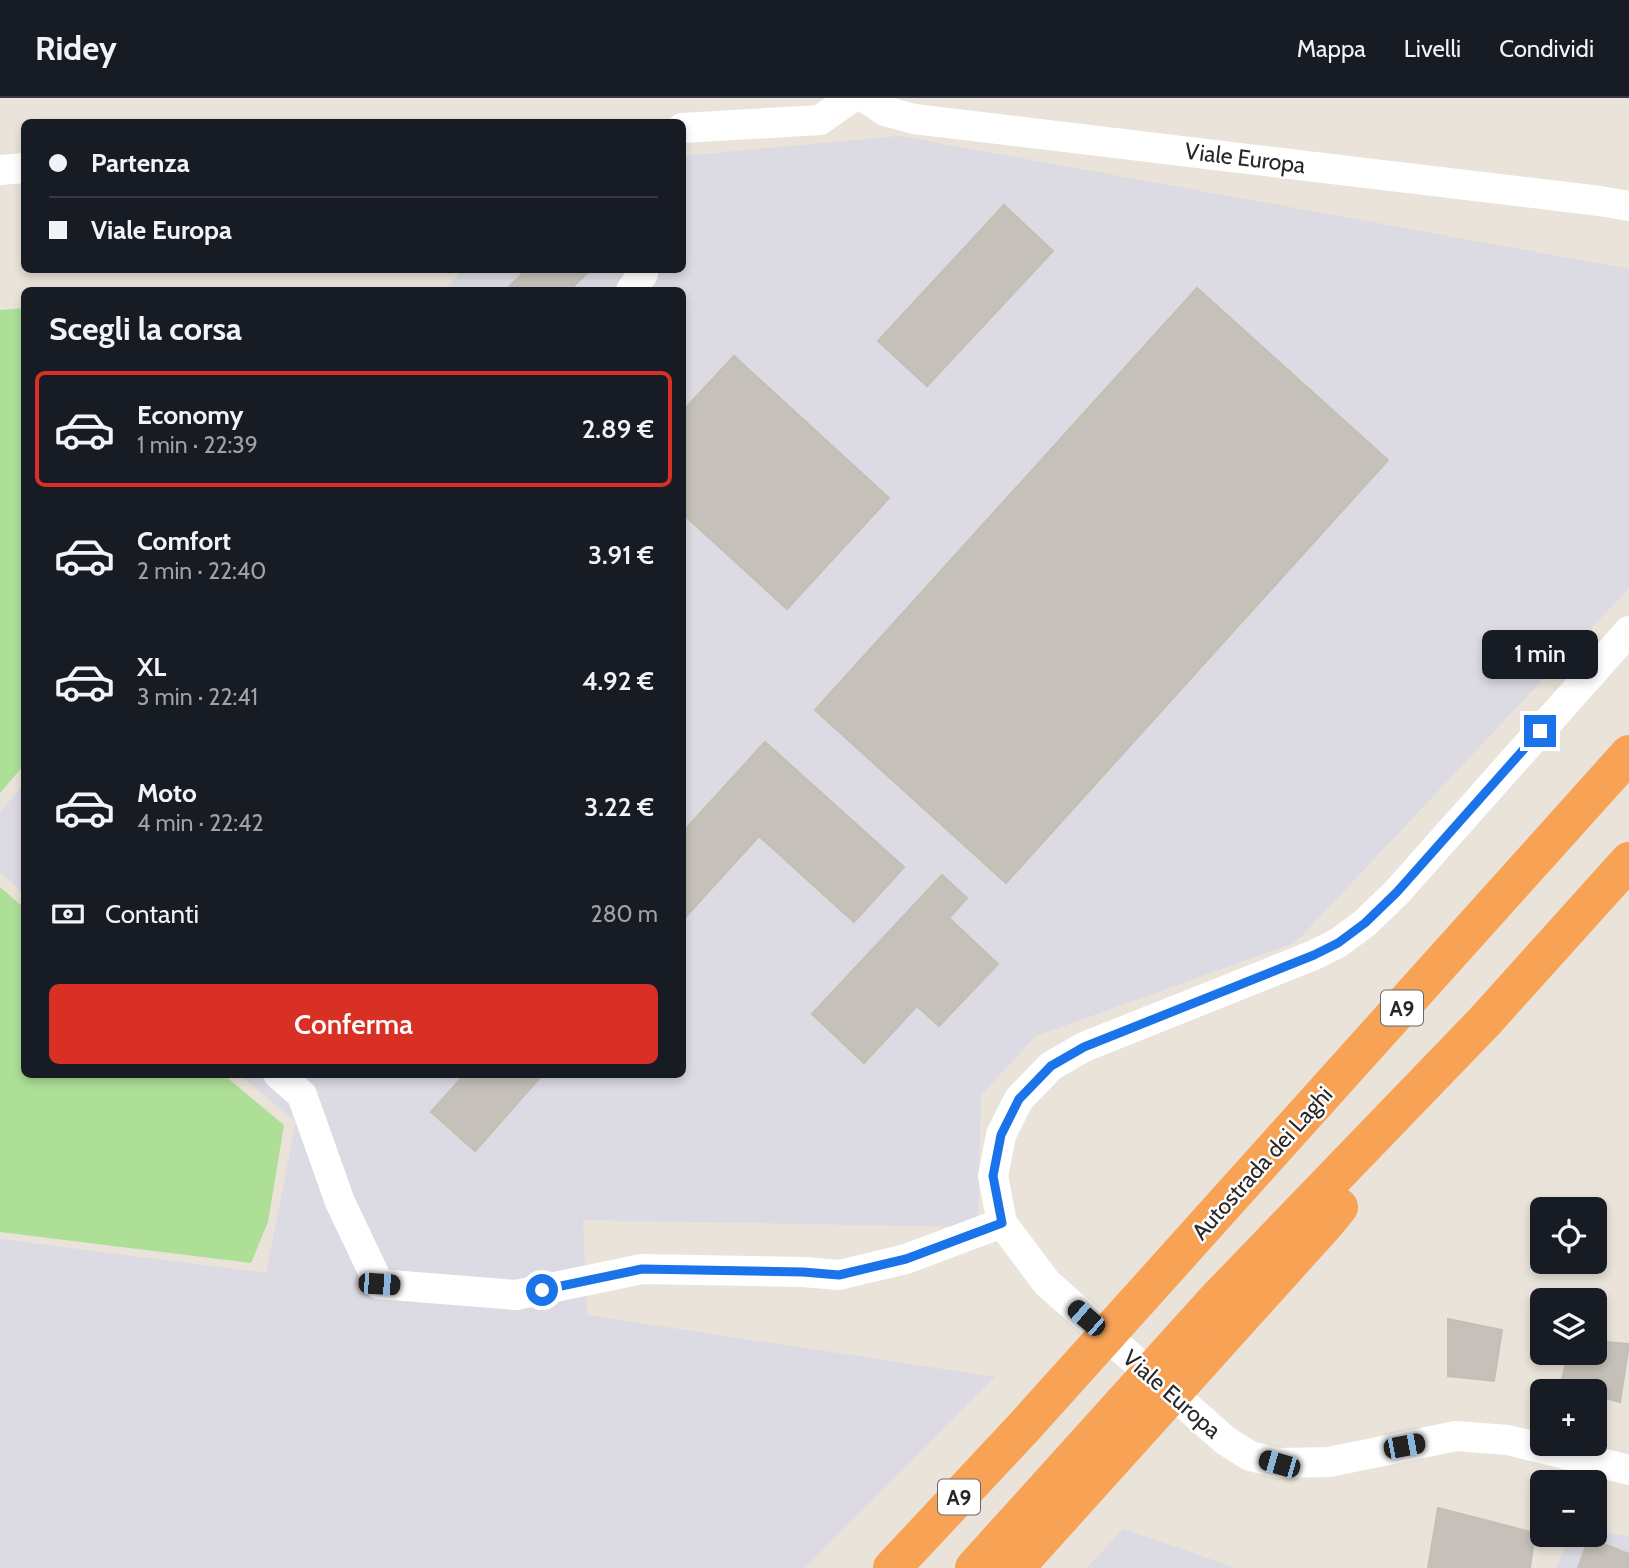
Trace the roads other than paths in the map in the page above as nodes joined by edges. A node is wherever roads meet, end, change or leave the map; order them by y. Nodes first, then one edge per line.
1 (851, 98) edge
2 (866, 98) edge
3 (686, 128) edge
4 (21, 168) edge
5 (0, 170) edge
6 (1629, 206) edge
7 (1629, 631) edge
8 (1629, 754) edge
9 (1629, 862) edge
10 (283, 1078) edge
11 (1002, 1223) junction
12 (1629, 1470) edge
13 (1072, 1482) junction
14 (892, 1568) edge
15 (974, 1568) edge
16 (1015, 1568) edge

1 - 3 street
2 - 6 street, Viale Europa
4 - 5 street
7 - 11 street, Viale Europa
8 - 14 highway, Autostrada dei Laghi / A9
9 - 13 highway, A9
10 - 11 street
11 - 12 street, Viale Europa
13 - 15 highway, A9
13 - 16 highway, A9

